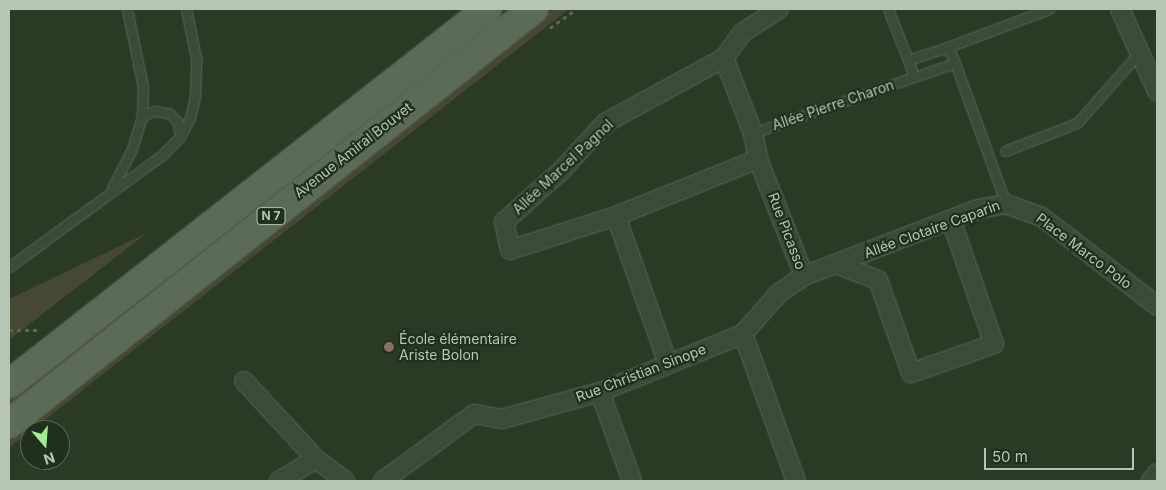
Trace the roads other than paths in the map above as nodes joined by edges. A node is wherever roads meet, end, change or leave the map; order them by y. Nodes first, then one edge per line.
1 (127, 9) edge
2 (186, 9) edge
3 (487, 9) edge
4 (534, 9) edge
5 (779, 9) edge
6 (888, 9) edge
7 (1049, 9) edge
8 (1120, 9) edge
9 (948, 47) junction
10 (1140, 53) junction
11 (724, 58) junction
12 (908, 60) junction
13 (955, 63) junction
14 (914, 77) junction
15 (1157, 91) edge
16 (142, 116) junction
17 (753, 132) junction
18 (180, 137) junction
19 (1006, 151) dead end
20 (758, 159) junction
21 (111, 190) junction
22 (1006, 204) junction
23 (616, 216) junction
24 (950, 220) junction
25 (836, 264) junction
26 (9, 267) edge
27 (804, 276) junction
28 (1157, 306) edge
29 (743, 334) junction
30 (668, 364) junction
31 (244, 381) dead end
32 (9, 384) edge
33 (600, 392) junction
34 (9, 424) edge
35 (316, 459) junction
36 (1157, 473) edge
37 (281, 481) edge
38 (345, 481) edge
39 (383, 481) edge
40 (632, 481) edge
41 (796, 481) edge
42 (1151, 481) edge

1 - 16 lane
2 - 18 lane
3 - 32 main road, Avenue Amiral Bouvet / N 7
4 - 34 main road, Avenue Amiral Bouvet / N 7
5 - 11 street
6 - 12 lane
7 - 9 lane
8 - 10 street
9 - 12 lane
9 - 13 lane, Allée Clotaire Caparin
10 - 15 street
10 - 19 lane
11 - 17 street, Rue Picasso
11 - 23 street, Allée Marcel Pagnol
12 - 14 lane
13 - 14 lane, Allée Pierre Charon
13 - 22 lane, Allée Clotaire Caparin
14 - 17 lane, Allée Pierre Charon
16 - 18 lane
16 - 21 lane
17 - 20 street, Rue Picasso
18 - 21 lane
20 - 23 street, Allée Marcel Pagnol
20 - 27 street, Rue Picasso
21 - 26 lane
22 - 24 street, Allée Clotaire Caparin
22 - 28 street, Place Marco Polo
23 - 30 street
24 - 25 street, Allée Clotaire Caparin
24 - 25 street
25 - 27 street, Allée Clotaire Caparin
27 - 29 street, Rue Picasso
29 - 30 street, Rue Christian Sinope
29 - 41 street
30 - 33 street, Rue Christian Sinope
31 - 35 street
33 - 39 street, Rue Christian Sinope
33 - 40 street
35 - 37 street
35 - 38 street
36 - 42 street

